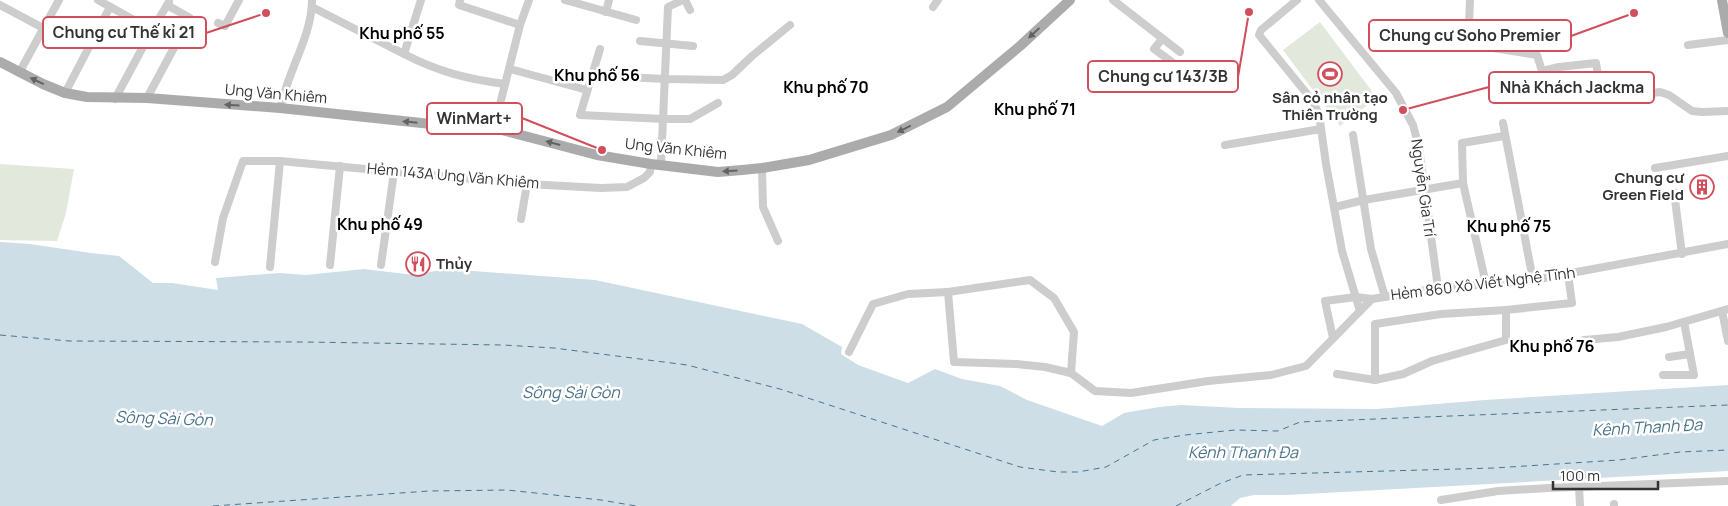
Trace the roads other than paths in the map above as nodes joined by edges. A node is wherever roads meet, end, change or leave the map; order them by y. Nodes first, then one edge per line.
1 (59, 0) edge
2 (98, 0) edge
3 (239, 0) edge
4 (422, 0) edge
5 (460, 0) edge
6 (529, 0) edge
7 (566, 0) edge
8 (609, 0) edge
9 (684, 0) edge
10 (1070, 0) edge
11 (1113, 0) edge
12 (1297, 0) edge
13 (1319, 0) edge
14 (1470, 0) edge
15 (1722, 0) edge
16 (168, 2) edge
17 (312, 3) edge
18 (0, 5) edge
19 (110, 6) junction
20 (690, 10) dead end
21 (606, 12) junction
22 (636, 20) dead end
23 (218, 23) dead end
24 (520, 25) junction
25 (790, 25) dead end
26 (43, 28) junction
27 (152, 30) junction
28 (1728, 33) edge
29 (1162, 39) junction
30 (1728, 40) edge
31 (640, 41) dead end
32 (667, 44) junction
33 (1688, 45) dead end
34 (693, 46) dead end
35 (600, 49) dead end
36 (1180, 52) dead end
37 (404, 54) junction
38 (0, 62) edge
39 (510, 69) junction
40 (19, 73) junction
41 (624, 77) dead end
42 (666, 79) junction
43 (1182, 80) dead end
44 (505, 84) junction
45 (587, 90) junction
46 (65, 93) junction
47 (147, 98) junction
48 (115, 99) junction
49 (718, 103) dead end
50 (280, 108) junction
51 (1728, 111) edge
52 (664, 119) junction
53 (1503, 123) dead end
54 (494, 128) junction
55 (1321, 129) junction
56 (1353, 135) dead end
57 (1504, 136) junction
58 (1225, 145) dead end
59 (1728, 156) edge
60 (280, 161) junction
61 (656, 164) junction
62 (340, 166) junction
63 (762, 168) junction
64 (1655, 168) dead end
65 (394, 172) junction
66 (1463, 183) junction
67 (526, 184) junction
68 (1424, 189) junction
69 (1674, 192) dead end
70 (1364, 200) junction
71 (1334, 207) junction
72 (521, 219) dead end
73 (778, 241) dead end
74 (1728, 244) edge
75 (1682, 254) junction
76 (215, 262) dead end
77 (330, 265) dead end
78 (381, 265) dead end
79 (270, 267) dead end
80 (1568, 274) junction
81 (1533, 280) junction
82 (1486, 284) junction
83 (1438, 288) junction
84 (948, 292) junction
85 (1356, 297) junction
86 (1385, 297) junction
87 (1372, 299) junction
88 (1506, 310) junction
89 (1725, 310) edge
90 (1360, 311) junction
91 (1684, 322) junction
92 (1333, 338) junction
93 (1584, 340) dead end
94 (1728, 341) edge
95 (849, 352) dead end
96 (1690, 354) junction
97 (1669, 357) dead end
98 (1071, 374) junction
99 (1337, 374) dead end
100 (1663, 375) dead end
101 (1375, 380) junction
102 (1728, 481) edge
103 (1580, 486) junction
104 (1441, 500) dead end
105 (1465, 503) edge
106 (1580, 506) edge

1 - 26 street
2 - 19 street
3 - 23 street
4 - 37 street
5 - 24 street
6 - 24 street
7 - 21 street
8 - 21 street
9 - 20 street
9 - 32 street
10 -> 63 main road, Ung Văn Khiêm
11 - 29 street
12 - 55 street
13 - 68 street, Nguyễn Gia Trí
14 - 51 street
15 - 28 main road
16 - 27 street
16 - 47 street
17 - 37 street
17 - 50 street
18 - 26 street
19 - 27 street
19 - 46 street
21 - 22 street
24 - 39 street
25 - 42 street
26 - 40 street
27 - 48 street
29 - 36 street
29 - 43 street
30 - 33 street
31 - 32 street
32 - 34 street
32 - 42 street
35 - 45 street
37 - 44 street
38 - 40 main road, Ung Văn Khiêm
39 - 44 street
39 - 45 street
46 -> 40 main road, Ung Văn Khiêm
41 - 42 street
42 - 52 street
44 - 54 street
45 - 52 street
46 - 48 main road, Ung Văn Khiêm
47 - 48 main road, Ung Văn Khiêm
50 -> 47 main road, Ung Văn Khiêm
49 - 52 street
54 -> 50 main road, Ung Văn Khiêm
52 - 61 street
53 - 57 street
61 -> 54 main road, Ung Văn Khiêm
55 - 58 street
55 - 71 street
56 - 70 street
57 - 66 street
57 - 81 street
59 - 64 street
60 - 62 street, Hẻm 143A Ung Văn Khiêm
60 - 76 street, Hẻm 143A Ung Văn Khiêm
60 - 79 street
63 -> 61 main road, Ung Văn Khiêm
61 - 67 street, Hẻm 143A Ung Văn Khiêm
62 - 65 street, Hẻm 143A Ung Văn Khiêm
62 - 77 street
63 - 73 street
65 - 67 street, Hẻm 143A Ung Văn Khiêm
65 - 78 street
66 - 68 street
66 - 82 street
67 - 72 street
68 - 70 street
68 - 83 street, Nguyễn Gia Trí
69 - 75 street
70 - 71 street
70 - 86 street
71 - 85 street
74 - 75 street, Hẻm 860 Xô Viết Nghệ Tĩnh
75 - 80 street, Hẻm 860 Xô Viết Nghệ Tĩnh
80 - 81 street, Hẻm 860 Xô Viết Nghệ Tĩnh
80 - 88 street, Hẻm 860 Xô Viết Nghệ Tĩnh
81 - 82 street, Hẻm 860 Xô Viết Nghệ Tĩnh
82 - 83 street, Hẻm 860 Xô Viết Nghệ Tĩnh
83 - 86 street, Hẻm 860 Xô Viết Nghệ Tĩnh
84 - 95 street
84 - 98 street
84 - 98 street
85 - 87 street
85 - 90 street
85 - 92 street
86 - 87 street, Hẻm 860 Xô Viết Nghệ Tĩnh
87 - 90 street, Hẻm 860 Xô Viết Nghệ Tĩnh
88 - 101 street, Hẻm 860 Xô Viết Nghệ Tĩnh
88 - 101 street
89 - 91 street
89 - 94 street
90 - 92 street, Hẻm 860 Xô Viết Nghệ Tĩnh
91 - 93 street
91 - 96 street
92 - 98 street, Hẻm 860 Xô Viết Nghệ Tĩnh
96 - 97 street
96 - 100 street
99 - 101 street, Hẻm 860 Xô Viết Nghệ Tĩnh
102 - 103 street
103 - 105 street
103 - 106 street
104 - 105 street

